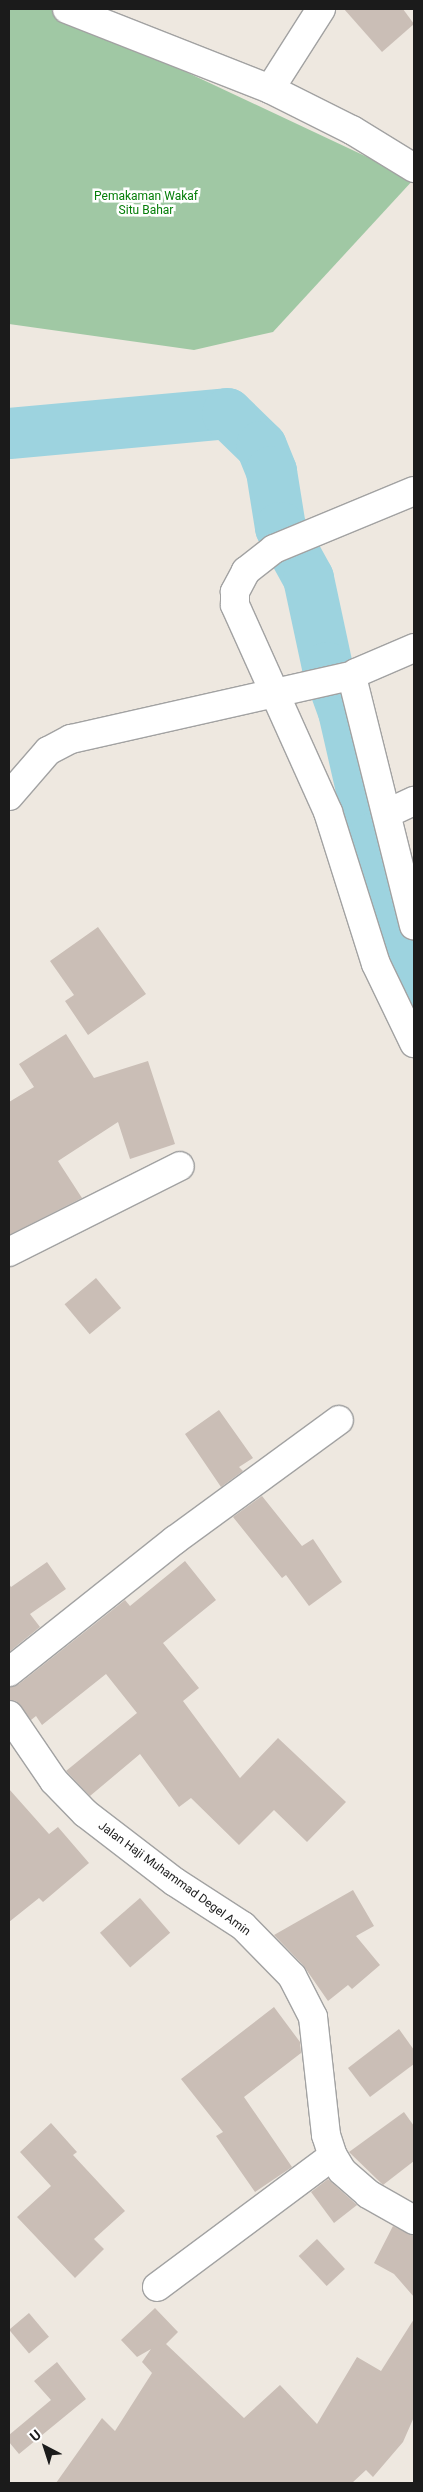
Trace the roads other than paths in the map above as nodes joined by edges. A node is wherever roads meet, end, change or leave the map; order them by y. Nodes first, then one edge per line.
1 (67, 9) edge
2 (321, 9) edge
3 (99, 14) edge
4 (270, 90) junction
5 (414, 168) edge
6 (414, 491) edge
7 (414, 648) edge
8 (355, 675) junction
9 (273, 696) junction
10 (9, 796) edge
11 (414, 801) edge
12 (388, 813) junction
13 (414, 926) edge
14 (414, 1043) edge
15 (180, 1166) dead end
16 (9, 1252) edge
17 (339, 1420) dead end
18 (9, 1672) edge
19 (9, 1715) edge
20 (333, 2156) junction
21 (414, 2220) edge
22 (157, 2287) dead end

1 - 3 street
2 - 4 street
3 - 4 street
4 - 5 street
6 - 9 street
7 - 8 street
8 - 9 street
8 - 12 street
9 - 10 street
9 - 14 street
11 - 12 street
12 - 13 street
15 - 16 street
17 - 18 street
19 - 20 street, Jalan Haji Muhammad Degel Amin
20 - 21 street, Jalan Haji Muhammad Degel Amin
20 - 22 street

